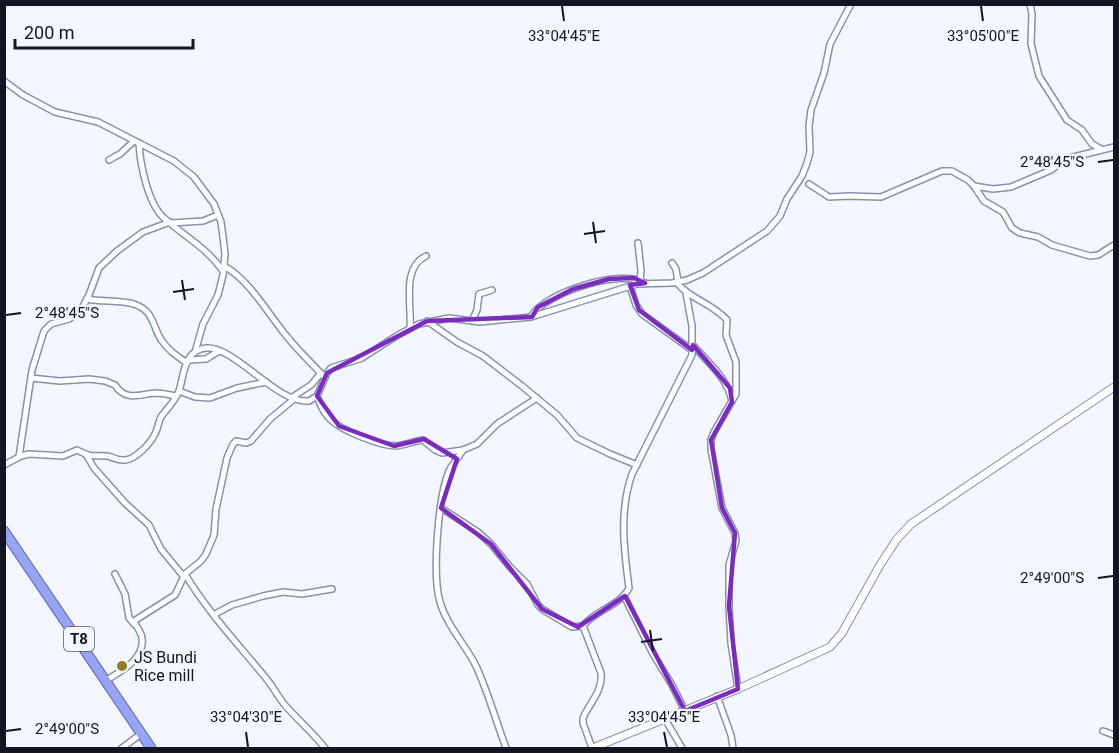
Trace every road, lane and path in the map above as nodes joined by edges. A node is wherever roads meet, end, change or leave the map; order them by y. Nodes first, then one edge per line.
1 (851, 4) edge
2 (1030, 4) edge
3 (4, 81) edge
4 (136, 142) junction
5 (1114, 147) edge
6 (1101, 149) junction
7 (110, 160) dead end
8 (809, 184) dead end
9 (974, 186) junction
10 (218, 215) junction
11 (170, 223) junction
12 (638, 243) dead end
13 (1114, 244) edge
14 (426, 256) dead end
15 (672, 263) dead end
16 (224, 269) junction
17 (642, 281) junction
18 (677, 282) junction
19 (630, 286) junction
20 (492, 290) dead end
21 (686, 293) junction
22 (87, 299) junction
23 (531, 317) junction
24 (427, 321) junction
25 (472, 321) junction
26 (410, 328) junction
27 (692, 348) junction
28 (219, 351) junction
29 (195, 352) junction
30 (187, 361) junction
31 (323, 375) junction
32 (31, 378) junction
33 (266, 382) junction
34 (1114, 387) edge
35 (178, 394) junction
36 (316, 396) junction
37 (537, 398) junction
38 (293, 399) junction
39 (732, 402) junction
40 (463, 450) junction
41 (86, 454) junction
42 (19, 457) junction
43 (4, 465) edge
44 (637, 465) junction
45 (441, 508) junction
46 (4, 531) edge
47 (115, 574) dead end
48 (184, 575) junction
49 (332, 589) dead end
50 (624, 596) junction
51 (214, 614) junction
52 (134, 624) junction
53 (583, 626) junction
54 (106, 680) junction
55 (738, 688) junction
56 (717, 696) junction
57 (685, 711) junction
58 (665, 719) junction
59 (1103, 731) dead end
60 (142, 733) junction
61 (1114, 735) edge
62 (122, 748) edge
63 (152, 748) edge
64 (325, 748) edge
65 (506, 748) edge
66 (593, 748) edge
67 (682, 748) edge
68 (733, 748) edge

1 - 18 street
2 - 6 street
3 - 4 street
4 - 7 street
4 - 10 street
4 - 11 street
5 - 6 street
6 - 9 street
8 - 9 street
9 - 13 street
10 - 11 street
10 - 16 street
11 - 16 street
11 - 22 street
12 - 17 street
14 - 26 street
15 - 18 street
16 - 29 street
16 - 31 street
17 - 18 street
17 - 19 street
17 - 23 street
18 - 21 street
19 - 23 street
19 - 27 street
20 - 25 street
21 - 27 street
21 - 39 street
22 - 30 street
22 - 32 street
23 - 25 street
24 - 25 street
24 - 26 street
24 - 37 street
26 - 31 street
27 - 39 street
27 - 44 street
28 - 29 street
28 - 30 street
28 - 33 street
29 - 30 street
30 - 35 street
31 - 36 street
31 - 38 street
32 - 35 street
32 - 42 street
33 - 35 street
33 - 38 street
34 - 55 street
35 - 41 street
36 - 38 street
36 - 40 street
37 - 40 street
37 - 44 street
38 - 48 street
39 - 55 street
40 - 45 street
41 - 42 street
41 - 48 street
42 - 43 street
44 - 50 street
45 - 53 street
45 - 65 street
46 - 54 highway, T8
47 - 52 street
48 - 51 street
48 - 52 street
49 - 51 street
50 - 53 street
50 - 57 street
51 - 64 street
52 - 54 street
53 - 66 street
54 - 60 highway, T8
55 - 56 street
56 - 57 street
56 - 68 street
57 - 58 street
58 - 66 street
58 - 67 street
59 - 61 street
60 - 62 street
60 - 63 highway, T8

